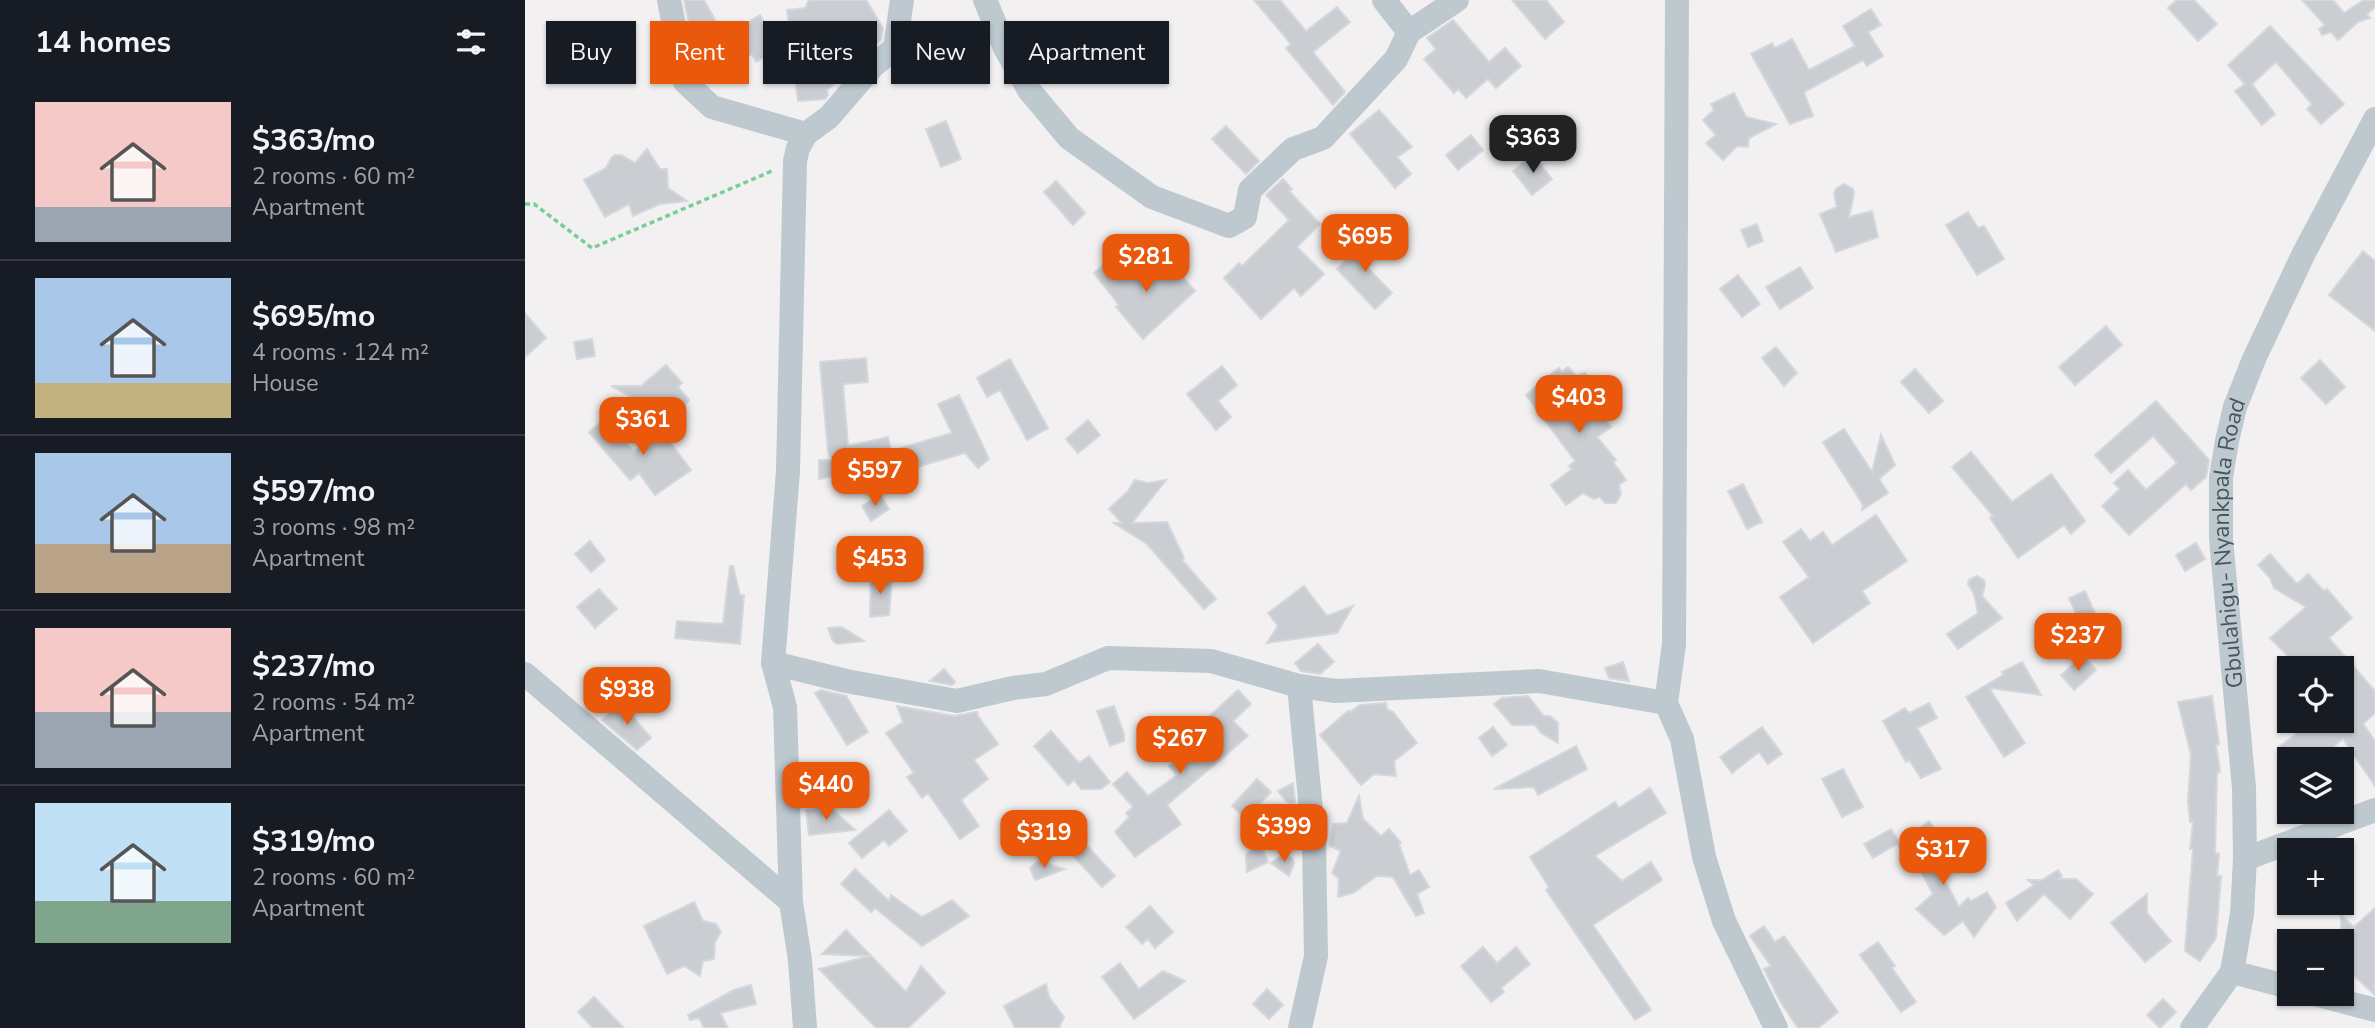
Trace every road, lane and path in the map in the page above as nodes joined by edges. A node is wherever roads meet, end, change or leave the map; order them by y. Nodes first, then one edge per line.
1 (669, 0) edge
2 (902, 0) edge
3 (985, 0) edge
4 (1384, 0) edge
5 (1457, 0) edge
6 (1677, 0) edge
7 (1409, 32) junction
8 (2375, 119) edge
9 (806, 134) junction
10 (795, 161) junction
11 (525, 204) edge
12 (773, 663) junction
13 (525, 674) edge
14 (1299, 686) junction
15 (1666, 703) junction
16 (2375, 810) edge
17 (2245, 859) junction
18 (791, 902) junction
19 (2232, 972) junction
20 (2277, 985) edge
21 (2354, 1004) edge
22 (2375, 1010) edge
23 (805, 1028) edge
24 (1300, 1028) edge
25 (1776, 1028) edge
26 (2192, 1028) edge

1 - 9 street
2 - 9 street
3 - 7 street
4 - 7 street
5 - 7 street
6 - 15 street
8 - 17 street, Gbulahigu- Nyankpala Road
9 - 10 street
10 - 11 path
10 - 12 street
12 - 14 street
12 - 18 street
13 - 18 street
14 - 15 street
14 - 24 street
15 - 25 street
16 - 17 street
17 - 19 street, Gbulahigu- Nyankpala Road
18 - 23 street
19 - 20 street
19 - 26 street, Gbulahigu- Nyankpala Road
21 - 22 street

